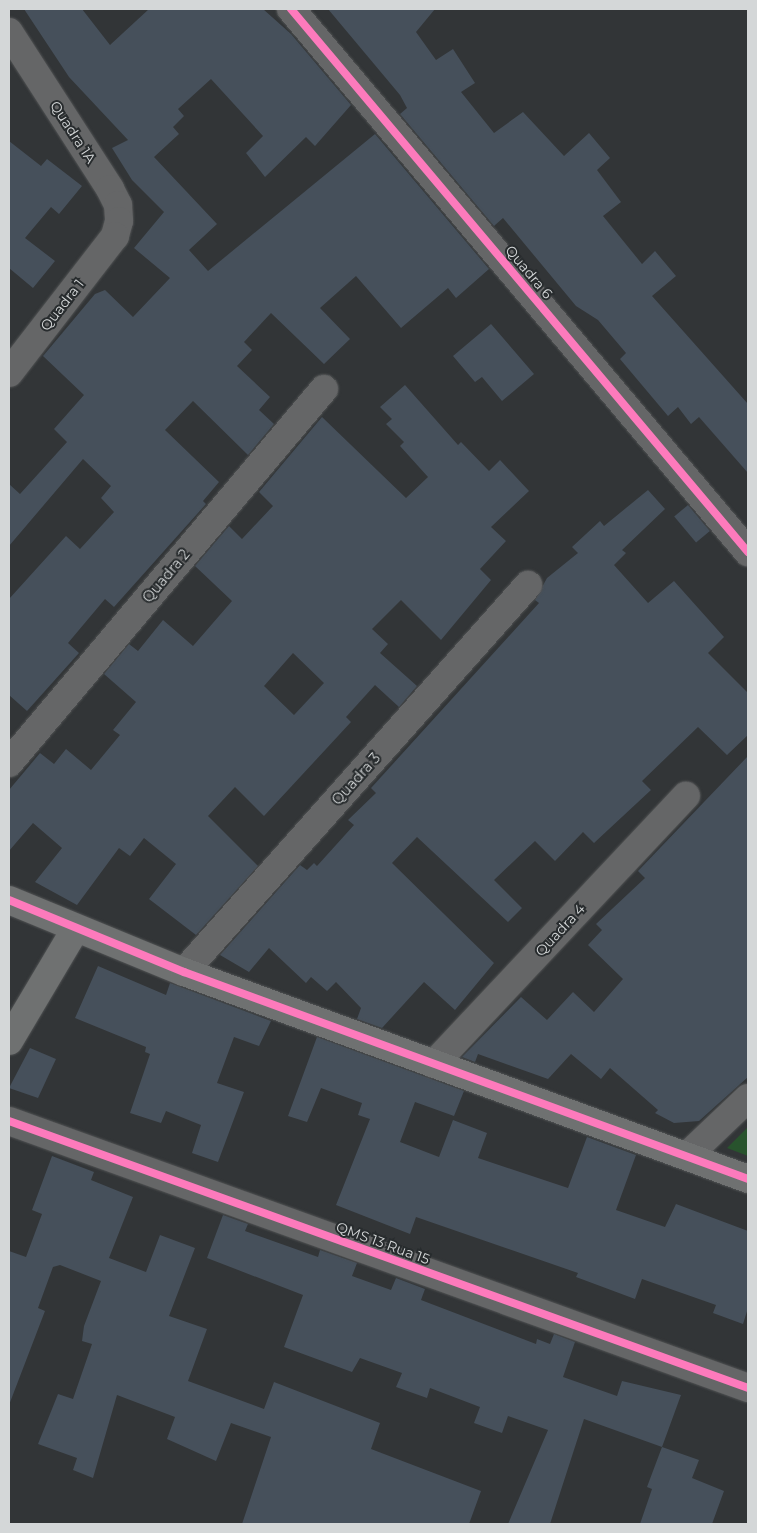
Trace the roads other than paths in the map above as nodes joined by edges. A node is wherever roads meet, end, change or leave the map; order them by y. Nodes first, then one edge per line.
1 (291, 9) edge
2 (9, 32) edge
3 (115, 236) joint
4 (9, 374) edge
5 (324, 389) dead end
6 (748, 552) edge
7 (528, 585) dead end
8 (9, 763) edge
9 (686, 796) dead end
10 (9, 900) edge
11 (75, 930) junction
12 (184, 972) junction
13 (9, 1041) edge
14 (434, 1064) junction
15 (748, 1098) edge
16 (9, 1121) edge
17 (687, 1156) junction
18 (748, 1179) edge
19 (748, 1388) edge

1 - 6 street, Quadra 6
2 - 3 street, Quadra 1A
3 - 4 street, Quadra 1
5 - 8 street, Quadra 2
7 - 12 street, Quadra 3
9 - 14 street, Quadra 4
10 - 11 street
11 - 12 street
11 - 13 street
12 - 14 street
14 - 17 street
15 - 17 street
16 - 19 street, QMS 13 Rua 15
17 - 18 street

